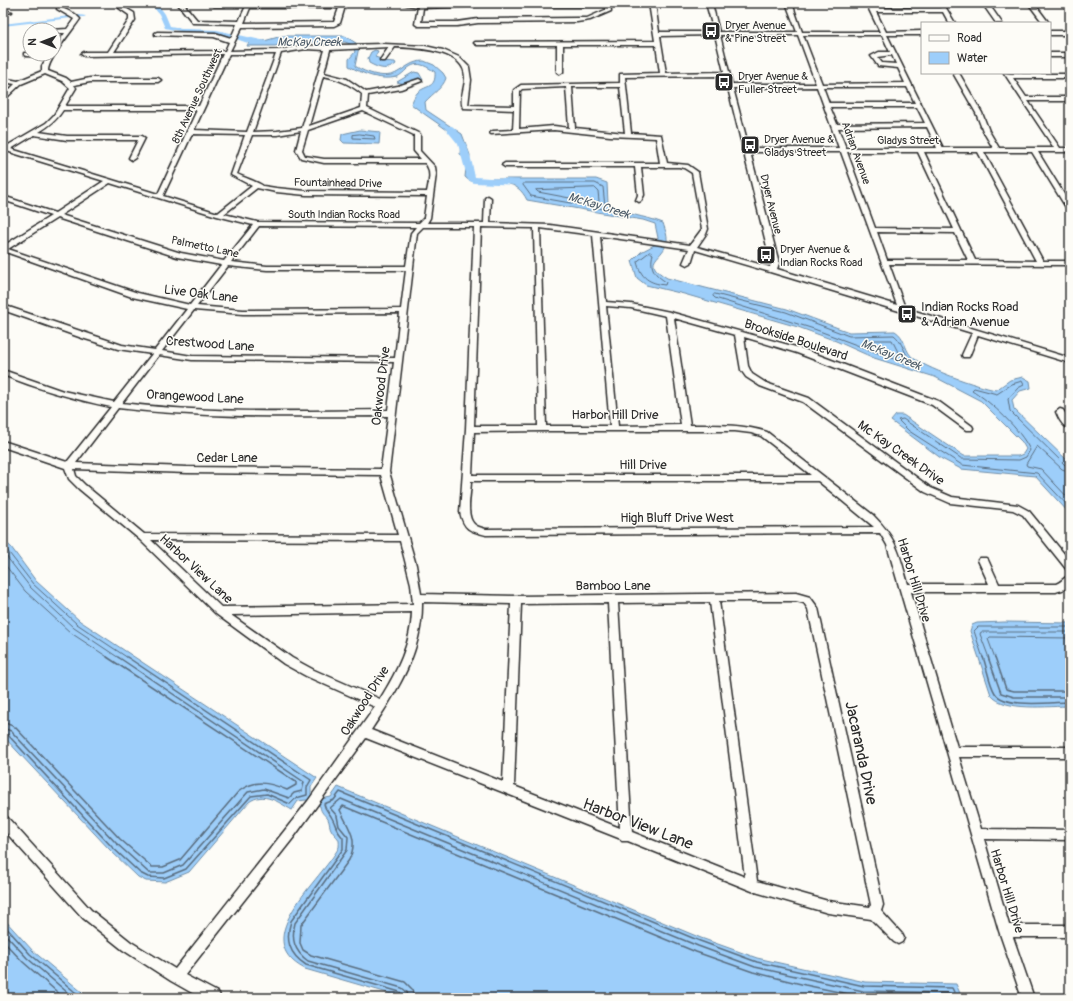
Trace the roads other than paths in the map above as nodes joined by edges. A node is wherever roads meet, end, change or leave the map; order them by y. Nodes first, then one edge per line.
1 (62, 3) edge
2 (180, 3) edge
3 (400, 3) edge
4 (652, 3) edge
5 (710, 3) edge
6 (789, 3) edge
7 (869, 3) edge
8 (940, 3) edge
9 (985, 3) edge
10 (1031, 3) edge
11 (214, 4) edge
12 (250, 4) edge
13 (343, 4) edge
14 (607, 4) edge
15 (423, 5) edge
16 (122, 8) dead end
17 (872, 10) junction
18 (944, 10) junction
19 (951, 22) edge
20 (998, 22) edge
21 (1045, 22) edge
22 (241, 24) junction
23 (62, 31) edge
24 (69, 31) junction
25 (1051, 32) edge
26 (883, 33) junction
27 (921, 33) edge
28 (1070, 33) edge
29 (157, 34) dead end
30 (656, 34) junction
31 (718, 34) junction
32 (800, 34) junction
33 (62, 40) edge
34 (233, 40) junction
35 (477, 43) dead end
36 (658, 43) junction
37 (560, 44) junction
38 (450, 45) dead end
39 (393, 46) junction
40 (328, 48) junction
41 (440, 50) junction
42 (228, 52) junction
43 (280, 52) junction
44 (892, 53) junction
45 (84, 54) dead end
46 (110, 54) junction
47 (1051, 55) edge
48 (1070, 55) edge
49 (383, 60) dead end
50 (47, 62) edge
51 (898, 66) junction
52 (45, 72) junction
53 (560, 72) dead end
54 (321, 74) junction
55 (663, 74) junction
56 (728, 74) junction
57 (957, 74) edge
58 (1008, 74) edge
59 (1070, 76) edge
60 (3, 80) edge
61 (158, 80) dead end
62 (419, 81) dead end
63 (19, 83) junction
64 (71, 84) junction
65 (570, 85) junction
66 (622, 85) junction
67 (820, 85) junction
68 (909, 85) junction
69 (731, 86) junction
70 (365, 94) junction
71 (3, 99) edge
72 (1024, 99) junction
73 (1070, 99) edge
74 (827, 105) junction
75 (919, 105) junction
76 (457, 106) dead end
77 (465, 106) junction
78 (62, 108) junction
79 (202, 108) junction
80 (517, 108) junction
81 (364, 109) junction
82 (928, 125) junction
83 (835, 126) junction
84 (305, 129) junction
85 (572, 129) junction
86 (516, 131) junction
87 (191, 132) junction
88 (250, 132) junction
89 (35, 133) junction
90 (493, 133) dead end
91 (628, 135) junction
92 (5, 149) edge
93 (747, 150) junction
94 (920, 150) junction
95 (941, 150) junction
96 (980, 150) junction
97 (997, 150) junction
98 (1034, 150) junction
99 (1058, 150) junction
100 (1070, 150) edge
101 (844, 151) junction
102 (132, 158) dead end
103 (427, 161) junction
104 (505, 165) dead end
105 (638, 165) junction
106 (664, 165) junction
107 (108, 181) junction
108 (258, 184) junction
109 (431, 194) junction
110 (160, 196) junction
111 (3, 198) edge
112 (488, 198) dead end
113 (639, 200) dead end
114 (1070, 209) edge
115 (219, 214) junction
116 (56, 215) junction
117 (257, 224) junction
118 (422, 225) junction
119 (483, 225) junction
120 (537, 226) junction
121 (874, 230) junction
122 (959, 231) junction
123 (596, 234) junction
124 (694, 248) junction
125 (3, 249) edge
126 (886, 262) junction
127 (687, 263) dead end
128 (973, 263) junction
129 (1041, 263) junction
130 (1070, 263) edge
131 (226, 264) junction
132 (410, 268) junction
133 (774, 270) junction
134 (604, 304) junction
135 (3, 307) edge
136 (192, 308) junction
137 (902, 310) junction
138 (404, 311) junction
139 (670, 314) junction
140 (976, 332) junction
141 (739, 333) junction
142 (157, 353) junction
143 (966, 355) dead end
144 (398, 360) junction
145 (1070, 361) edge
146 (3, 372) edge
147 (117, 405) junction
148 (1060, 412) dead end
149 (391, 413) junction
150 (1070, 426) edge
151 (614, 428) junction
152 (686, 428) junction
153 (968, 428) dead end
154 (470, 429) junction
155 (542, 429) junction
156 (3, 444) edge
157 (69, 466) junction
158 (385, 472) junction
159 (467, 478) junction
160 (820, 478) junction
161 (883, 530) junction
162 (142, 538) junction
163 (403, 538) junction
164 (983, 560) dead end
165 (1070, 568) edge
166 (1070, 579) edge
167 (995, 587) junction
168 (904, 588) junction
169 (613, 598) junction
170 (714, 598) junction
171 (516, 600) junction
172 (808, 600) joint
173 (418, 603) junction
174 (219, 611) junction
175 (382, 705) junction
176 (364, 732) junction
177 (952, 752) junction
178 (1070, 752) edge
179 (508, 789) junction
180 (3, 821) edge
181 (976, 834) junction
182 (1070, 835) edge
183 (626, 837) junction
184 (752, 885) junction
185 (874, 913) junction
186 (1005, 930) junction
187 (1070, 930) edge
188 (898, 938) dead end
189 (176, 977) junction
190 (214, 998) edge
191 (1028, 998) edge

1 - 24 street
2 - 22 street
3 - 15 street
4 - 30 street
5 - 31 street, Dryer Avenue
6 - 32 street, Adrian Avenue
7 - 17 street
8 - 18 street
9 - 20 street
10 - 21 street
11 - 12 street
12 - 13 street
12 - 22 street, 8th Avenue Southwest
13 - 22 street
14 - 15 street
14 - 15 street
16 - 46 street
17 - 18 street
17 - 26 street
18 - 19 street
22 - 34 street, 8th Avenue Southwest
23 - 24 street
24 - 33 street
25 - 28 street
26 - 27 street
26 - 32 street
26 - 44 street
29 - 34 street
30 - 31 street
30 - 36 street
31 - 32 street
31 - 56 street, Dryer Avenue
32 - 67 street, Adrian Avenue
34 - 42 street, 8th Avenue Southwest
35 - 37 street
36 - 37 street
36 - 55 street
37 - 53 street
38 - 41 street
39 - 40 street
39 - 41 street
39 - 49 street
40 - 43 street
40 - 54 street
41 - 77 street
42 - 43 street
42 - 46 street
42 - 79 street, 8th Avenue Southwest
43 - 88 street, Fountainhead Drive
44 - 51 street
44 - 51 street
45 - 46 street
47 - 48 street
50 - 52 street
51 - 68 street
52 - 63 street
52 - 64 street
54 - 70 street
54 - 84 street
55 - 56 street
55 - 66 street
56 - 69 street, Dryer Avenue
57 - 97 street
58 - 59 street
58 - 72 street
60 - 63 street
61 - 64 street
62 - 70 street
63 - 71 street
64 - 78 street
65 - 66 street
65 - 80 street
65 - 85 street
66 - 91 street
67 - 68 street
67 - 69 street
67 - 74 street, Adrian Avenue
68 - 75 street
69 - 93 street, Dryer Avenue
70 - 81 street
72 - 73 street
72 - 99 street
74 - 75 street
74 - 83 street, Adrian Avenue
75 - 82 street
76 - 77 street
77 - 80 street
78 - 79 street
78 - 89 street
79 - 87 street, 8th Avenue Southwest
80 - 86 street
81 - 84 street
81 - 103 street, Oakwood Drive
82 - 83 street
82 - 95 street
83 - 101 street, Adrian Avenue
84 - 88 street
84 - 103 street
85 - 86 street
85 - 91 street
86 - 90 street
87 - 88 street
87 - 110 street, 8th Avenue Southwest
88 - 108 street, Fountainhead Drive
89 - 92 street
89 - 102 street
91 - 106 street
92 - 107 street, South Indian Rocks Road
93 - 101 street, Gladys Street
93 - 133 street, Dryer Avenue
94 - 95 street, Gladys Street
94 - 101 street, Gladys Street
94 - 122 street
95 - 96 street, Gladys Street
96 - 97 street, Gladys Street
96 - 129 street
97 - 98 street, Gladys Street
98 - 99 street, Gladys Street
98 - 114 street
99 - 100 street, Gladys Street
101 - 121 street, Adrian Avenue
103 - 109 street, Oakwood Drive
104 - 105 street
105 - 106 street
105 - 113 street
106 - 124 street
107 - 110 street, South Indian Rocks Road
107 - 116 street
108 - 109 street, Fountainhead Drive
108 - 115 street
109 - 118 street, Oakwood Drive
110 - 115 street, South Indian Rocks Road
111 - 116 street, Palmetto Lane
112 - 119 street
115 - 117 street, South Indian Rocks Road
116 - 125 street
116 - 131 street, Palmetto Lane
117 - 118 street, South Indian Rocks Road
117 - 131 street
118 - 119 street, South Indian Rocks Road
118 - 132 street, Oakwood Drive
119 - 120 street, South Indian Rocks Road
119 - 154 street
120 - 123 street, South Indian Rocks Road
120 - 155 street
121 - 122 street
121 - 126 street, Adrian Avenue
122 - 128 street
123 - 124 street, South Indian Rocks Road
123 - 134 street
124 - 127 street
124 - 133 street, South Indian Rocks Road
125 - 136 street, Live Oak Lane
126 - 128 street
126 - 137 street, Adrian Avenue
128 - 129 street
129 - 130 street
131 - 132 street, Palmetto Lane
131 - 136 street
132 - 138 street, Oakwood Drive
133 - 137 street, South Indian Rocks Road
134 - 139 street, Brookside Boulevard
134 - 151 street
135 - 142 street, Crestwood Lane
136 - 138 street, Live Oak Lane
136 - 142 street
137 - 140 street, South Indian Rocks Road
138 - 144 street, Oakwood Drive
139 - 141 street, Brookside Boulevard
139 - 152 street
140 - 143 street
140 - 145 street, South Indian Rocks Road
141 - 153 street, Brookside Boulevard
141 - 165 street, Mc Kay Creek Drive
142 - 144 street, Crestwood Lane
142 - 147 street
144 - 149 street, Oakwood Drive
146 - 147 street, Orangewood Lane
147 - 149 street, Orangewood Lane
147 - 157 street
148 - 150 street
149 - 158 street, Oakwood Drive
151 - 152 street, Harbor Hill Drive
151 - 155 street, Harbor Hill Drive
152 - 160 street, Harbor Hill Drive
154 - 155 street, Harbor Hill Drive
154 - 159 street
156 - 157 street
157 - 158 street, Cedar Lane
157 - 162 street, Harbor View Lane
158 - 163 street, Oakwood Drive
159 - 160 street, Hill Drive
159 - 161 street, High Bluff Drive West
160 - 161 street, Harbor Hill Drive
161 - 168 street, Harbor Hill Drive
162 - 163 street
162 - 174 street, Harbor View Lane
163 - 173 street, Oakwood Drive
164 - 167 street
166 - 167 street
167 - 168 street
168 - 177 street, Harbor Hill Drive
169 - 170 street, Bamboo Lane
169 - 171 street, Bamboo Lane
169 - 183 street
170 - 172 street, Bamboo Lane
170 - 184 street
171 - 173 street, Bamboo Lane
171 - 179 street
172 - 185 street, Jacaranda Drive
173 - 174 street, Bamboo Lane
173 - 175 street, Oakwood Drive
174 - 175 street, Harbor View Lane
175 - 176 street, Oakwood Drive
176 - 179 street, Harbor View Lane
176 - 189 street, Oakwood Drive
177 - 178 street
177 - 181 street, Harbor Hill Drive
179 - 183 street, Harbor View Lane
180 - 189 street
181 - 182 street
181 - 186 street, Harbor Hill Drive
183 - 184 street, Harbor View Lane
184 - 185 street, Harbor View Lane
185 - 188 street
186 - 187 street
186 - 191 street, Harbor Hill Drive
189 - 190 street

